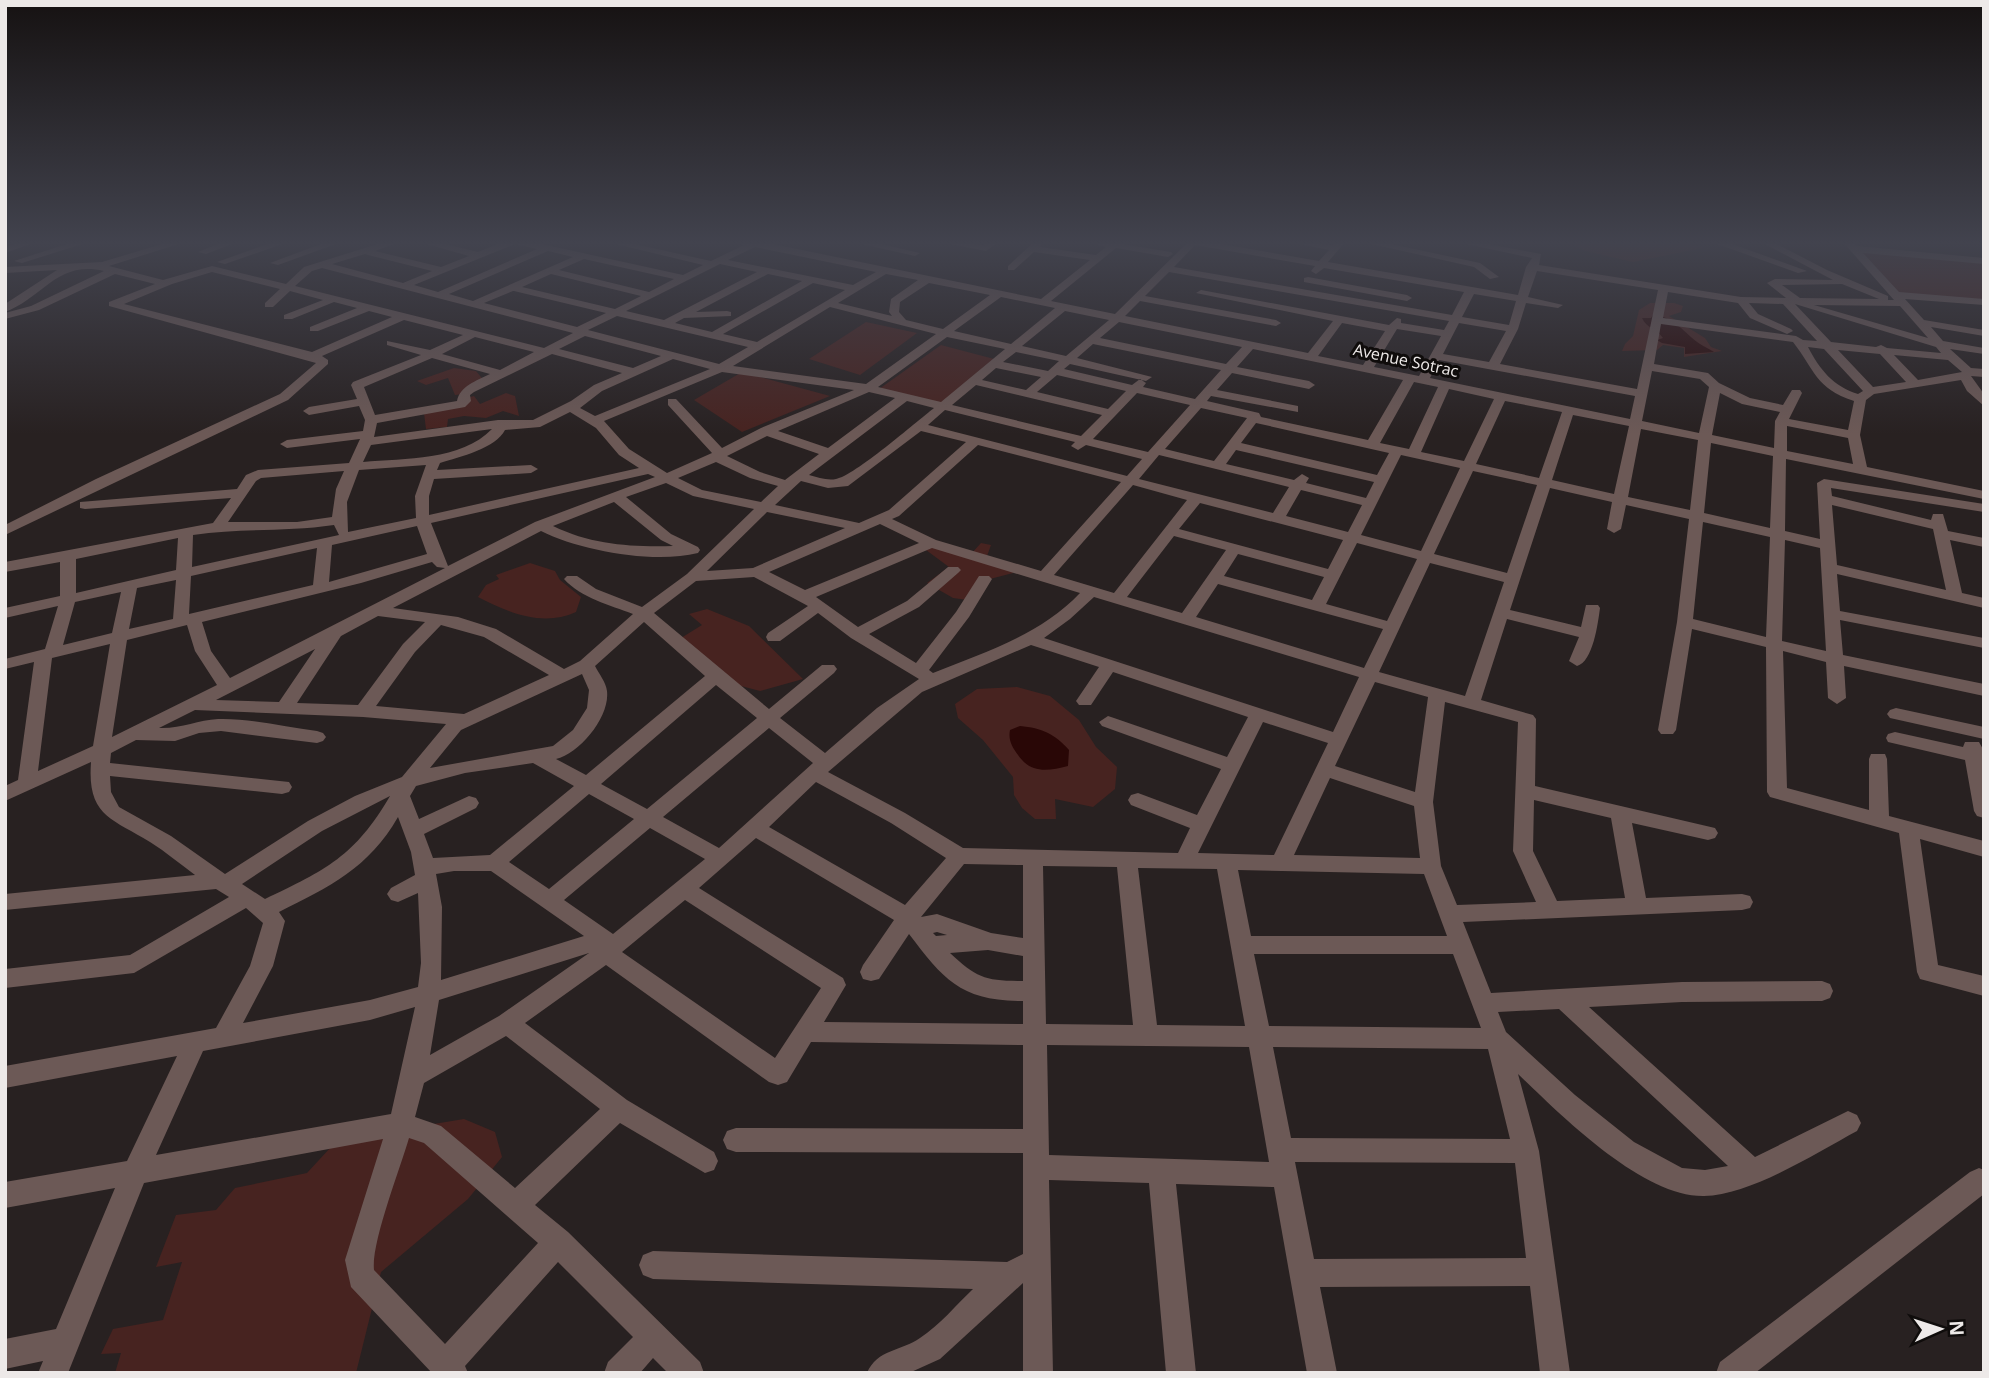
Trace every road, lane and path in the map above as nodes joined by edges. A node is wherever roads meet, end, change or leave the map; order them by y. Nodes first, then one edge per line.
1 (41, 305) edge
2 (118, 305) edge
3 (318, 305) edge
4 (364, 305) edge
5 (444, 305) edge
6 (479, 305) edge
7 (587, 305) edge
8 (629, 305) edge
9 (700, 305) edge
10 (727, 305) edge
11 (767, 305) edge
12 (827, 305) edge
13 (834, 305) edge
14 (895, 305) edge
15 (984, 305) edge
16 (1055, 305) edge
17 (1131, 305) edge
18 (1180, 305) edge
19 (1263, 305) edge
20 (1264, 305) edge
21 (1376, 305) edge
22 (1463, 305) edge
23 (1520, 305) edge
24 (1659, 305) edge
25 (1717, 305) edge
26 (1745, 305) edge
27 (1796, 305) edge
28 (1802, 305) edge
29 (1902, 305) edge
30 (370, 307) junction
31 (1063, 307) junction
32 (1189, 307) joint
33 (1287, 310) junction
34 (1403, 310) junction
35 (615, 312) junction
36 (727, 314) junction
37 (5, 316) edge
38 (680, 316) junction
39 (288, 317) dead end
40 (409, 317) junction
41 (1117, 318) junction
42 (1340, 319) junction
43 (1455, 320) junction
44 (1655, 320) junction
45 (1854, 321) junction
46 (902, 322) junction
47 (1917, 322) junction
48 (665, 324) junction
49 (1393, 327) junction
50 (727, 328) junction
51 (1715, 328) junction
52 (314, 329) dead end
53 (1513, 329) junction
54 (1242, 330) junction
55 (581, 332) junction
56 (946, 333) junction
57 (1984, 333) edge
58 (473, 334) junction
59 (1448, 334) junction
60 (714, 335) junction
61 (1264, 337) junction
62 (1091, 340) junction
63 (1798, 341) junction
64 (391, 343) dead end
65 (1938, 344) junction
66 (1167, 345) junction
67 (759, 346) junction
68 (1827, 346) junction
69 (1013, 348) junction
70 (1883, 350) junction
71 (549, 351) junction
72 (1984, 351) edge
73 (432, 354) junction
74 (672, 355) junction
75 (313, 356) junction
76 (1437, 356) junction
77 (1311, 357) junction
78 (1951, 357) junction
79 (1068, 360) junction
80 (993, 364) junction
81 (1493, 366) junction
82 (1646, 366) junction
83 (721, 368) junction
84 (1229, 368) junction
85 (1367, 368) junction
86 (633, 372) junction
87 (1053, 373) junction
88 (1984, 373) edge
89 (502, 374) junction
90 (1967, 374) junction
91 (1547, 376) junction
92 (1146, 377) junction
93 (1417, 379) junction
94 (973, 381) junction
95 (1914, 383) junction
96 (1309, 385) dead end
97 (1445, 385) junction
98 (1715, 386) junction
99 (868, 388) junction
100 (1134, 389) junction
101 (1209, 392) junction
102 (1640, 393) junction
103 (1796, 393) dead end
104 (1028, 394) junction
105 (1865, 395) junction
106 (1502, 396) junction
107 (1981, 396) edge
108 (905, 397) junction
109 (672, 401) dead end
110 (364, 402) junction
111 (1538, 402) junction
112 (1199, 403) junction
113 (575, 404) junction
114 (456, 406) junction
115 (942, 406) junction
116 (1294, 409) dead end
117 (1569, 409) junction
118 (309, 411) dead end
119 (1110, 413) junction
120 (1784, 415) junction
121 (1253, 419) junction
122 (594, 421) junction
123 (1634, 422) junction
124 (499, 425) junction
125 (918, 426) junction
126 (766, 431) junction
127 (369, 432) junction
128 (1854, 435) junction
129 (1705, 436) junction
130 (975, 440) junction
131 (1083, 440) junction
132 (287, 444) dead end
133 (1233, 445) junction
134 (1372, 445) junction
135 (1397, 450) junction
136 (1780, 452) junction
137 (828, 453) junction
138 (1154, 454) junction
139 (1413, 454) junction
140 (719, 456) junction
141 (435, 460) junction
142 (1061, 463) junction
143 (1312, 463) junction
144 (1217, 466) junction
145 (1469, 466) junction
146 (352, 467) junction
147 (531, 469) dead end
148 (1861, 469) junction
149 (650, 470) junction
150 (428, 475) junction
151 (666, 479) junction
152 (792, 480) junction
153 (1382, 480) junction
154 (1131, 481) junction
155 (1544, 483) junction
156 (1298, 486) junction
157 (240, 493) junction
158 (1984, 495) edge
159 (617, 496) junction
160 (1196, 498) junction
161 (1618, 499) junction
162 (1825, 499) junction
163 (1934, 500) junction
164 (1370, 503) junction
165 (85, 505) dead end
166 (760, 508) junction
167 (1984, 508) edge
168 (1696, 516) junction
169 (880, 519) junction
170 (1277, 519) junction
171 (339, 520) junction
172 (422, 521) junction
173 (540, 525) junction
174 (218, 527) junction
175 (860, 527) junction
176 (1614, 528) dead end
177 (1940, 530) junction
178 (5, 531) edge
179 (1171, 531) junction
180 (186, 532) junction
181 (1779, 534) junction
182 (344, 537) junction
183 (1352, 538) junction
184 (325, 542) junction
185 (931, 543) junction
186 (1984, 543) edge
187 (1828, 545) junction
188 (1235, 548) junction
189 (693, 550) junction
190 (713, 554) junction
191 (435, 556) junction
192 (68, 557) junction
193 (1425, 557) junction
194 (5, 567) edge
195 (1829, 568) junction
196 (450, 570) junction
197 (953, 570) dead end
198 (756, 572) junction
199 (186, 574) junction
200 (1333, 575) junction
201 (691, 577) junction
202 (1044, 577) junction
203 (1215, 578) junction
204 (572, 579) dead end
205 (984, 579) dead end
206 (1512, 579) junction
207 (130, 586) junction
208 (321, 588) junction
209 (1091, 591) junction
210 (1955, 597) junction
211 (68, 598) junction
212 (1117, 599) junction
213 (811, 601) junction
214 (1984, 603) edge
215 (1317, 606) junction
216 (1592, 608) dead end
217 (376, 611) junction
218 (5, 612) edge
219 (645, 613) junction
220 (1501, 613) junction
221 (1832, 614) junction
222 (187, 620) junction
223 (436, 620) junction
224 (1186, 620) junction
225 (1685, 622) junction
226 (1392, 627) junction
227 (335, 633) junction
228 (857, 634) junction
229 (1588, 634) junction
230 (120, 635) junction
231 (774, 637) dead end
232 (1031, 639) junction
233 (1984, 643) edge
234 (1774, 644) junction
235 (49, 653) junction
236 (1835, 659) junction
237 (1577, 662) dead end
238 (5, 664) edge
239 (1109, 664) junction
240 (586, 665) junction
241 (828, 669) dead end
242 (925, 675) junction
243 (1370, 675) junction
244 (716, 676) junction
245 (565, 677) junction
246 (227, 687) junction
247 (1984, 690) edge
248 (1437, 694) junction
249 (1837, 698) dead end
250 (1085, 701) dead end
251 (1471, 703) junction
252 (192, 705) junction
253 (284, 708) junction
254 (363, 711) junction
255 (1258, 714) junction
256 (1896, 715) dead end
257 (768, 719) junction
258 (464, 720) junction
259 (1108, 723) dead end
260 (1667, 730) dead end
261 (1976, 732) edge
262 (132, 734) junction
263 (317, 737) dead end
264 (1895, 738) dead end
265 (1338, 740) junction
266 (536, 756) junction
267 (1979, 756) edge
268 (1878, 759) dead end
269 (101, 760) junction
270 (1232, 766) junction
271 (820, 768) junction
272 (1325, 770) junction
273 (27, 784) junction
274 (588, 785) junction
275 (282, 787) dead end
276 (405, 790) junction
277 (1525, 791) junction
278 (5, 794) edge
279 (1138, 800) dead end
280 (1423, 802) junction
281 (469, 803) dead end
282 (1984, 811) edge
283 (1620, 813) junction
284 (649, 818) junction
285 (1878, 819) junction
286 (1202, 824) junction
287 (755, 828) junction
288 (416, 829) junction
289 (1909, 829) junction
290 (1708, 833) dead end
291 (1984, 849) edge
292 (959, 856) junction
293 (1033, 858) junction
294 (720, 859) junction
295 (1127, 860) junction
296 (1184, 861) junction
297 (1226, 862) junction
298 (495, 863) junction
299 (1280, 863) junction
300 (1431, 866) junction
301 (427, 872) junction
302 (224, 882) junction
303 (684, 889) junction
304 (398, 894) dead end
305 (549, 901) junction
306 (5, 902) edge
307 (1742, 902) dead end
308 (256, 903) junction
309 (1637, 906) junction
310 (1550, 910) junction
311 (1449, 914) junction
312 (919, 929) junction
313 (1242, 945) junction
314 (1461, 945) junction
315 (608, 946) junction
316 (1034, 949) junction
317 (871, 972) dead end
318 (5, 979) edge
319 (1984, 986) edge
320 (1822, 990) dead end
321 (1034, 991) junction
322 (429, 995) junction
323 (1564, 999) junction
324 (1483, 1003) junction
325 (507, 1023) junction
326 (804, 1032) junction
327 (1035, 1035) junction
328 (225, 1036) junction
329 (1146, 1036) junction
330 (1259, 1037) junction
331 (1497, 1038) junction
332 (196, 1041) junction
333 (415, 1076) junction
334 (5, 1077) edge
335 (618, 1108) junction
336 (1848, 1123) dead end
337 (402, 1124) junction
338 (736, 1140) dead end
339 (1526, 1151) junction
340 (1036, 1154) junction
341 (705, 1161) dead end
342 (1283, 1162) junction
343 (136, 1170) junction
344 (1161, 1171) junction
345 (1752, 1171) junction
346 (1979, 1181) dead end
347 (5, 1195) edge
348 (515, 1206) junction
349 (558, 1242) junction
350 (1037, 1262) junction
351 (653, 1265) dead end
352 (1542, 1272) junction
353 (1304, 1273) junction
354 (1008, 1276) junction
355 (652, 1338) junction
356 (65, 1342) junction
357 (5, 1354) edge
358 (449, 1369) edge
359 (52, 1373) edge
360 (619, 1373) edge
361 (690, 1373) edge
362 (882, 1373) edge
363 (1038, 1373) edge
364 (1181, 1373) edge
365 (1322, 1373) edge
366 (1555, 1373) edge
367 (1731, 1373) edge

1 - 37 street
2 - 75 street
3 - 39 street
4 - 30 street
5 - 40 street
6 - 55 street
7 - 35 street
8 - 35 street
9 - 38 street
10 - 36 street
11 - 50 street
12 - 67 street
13 - 46 street
14 - 46 street
15 - 56 street
16 - 31 street, Avenue Sotrac
17 - 41 street
18 - 32 street
19 - 54 street
20 - 33 street
21 - 34 street
22 - 43 street
23 - 53 street
24 - 44 street
25 - 51 street
26 - 63 street
27 - 68 street
28 - 45 street
29 - 47 street
30 - 40 street
30 - 52 street
31 - 41 street, Avenue Sotrac
31 - 69 street
32 - 54 street
33 - 42 street
33 - 61 street
34 - 43 street
34 - 49 street
35 - 48 street
35 - 55 street
36 - 38 street
36 - 50 street
38 - 48 street
40 - 58 street
40 - 75 street
41 - 62 street
41 - 66 street, Avenue Sotrac
42 - 49 street
42 - 77 street
43 - 53 street
43 - 59 street
44 - 51 street
44 - 82 street
45 - 65 street
45 - 70 street
46 - 56 street
47 - 57 street
47 - 65 street
48 - 60 street
49 - 59 street
49 - 85 street
50 - 60 street
51 - 63 street
53 - 81 street
54 - 61 street, Avenue Sotrac
54 - 61 street
54 - 66 street, Avenue Sotrac
55 - 71 street
55 - 74 street
56 - 69 street
56 - 99 street
58 - 71 street
58 - 73 street
59 - 76 street
60 - 67 street
61 - 77 street, Avenue Sotrac
61 - 84 street
62 - 66 street
62 - 79 street
63 - 68 street
63 - 105 street
64 - 73 street
65 - 72 street
65 - 78 street
66 - 84 street
66 - 92 street
67 - 83 street
68 - 70 street
68 - 105 street
69 - 79 street
69 - 80 street
70 - 78 street
70 - 95 street
71 - 86 street
71 - 89 street
73 - 89 street
73 - 110 street
74 - 83 street
74 - 86 street
75 - 178 street
76 - 81 street
76 - 93 street
77 - 85 street, Avenue Sotrac
78 - 90 street
79 - 87 street
79 - 92 street
80 - 87 street
80 - 94 street
81 - 91 street
82 - 98 street
82 - 102 street
83 - 99 street
83 - 122 street
84 - 96 street
84 - 101 street
85 - 93 street, Avenue Sotrac
86 - 113 street
87 - 100 street
87 - 104 street
88 - 90 street
89 - 114 street
90 - 95 street
90 - 107 street
91 - 102 street
91 - 111 street
92 - 100 street
93 - 97 street, Avenue Sotrac
93 - 134 street
94 - 104 street
94 - 115 street
95 - 105 street
97 - 106 street, Avenue Sotrac
97 - 139 street
98 - 120 street
98 - 129 street
99 - 108 street
99 - 126 street
100 - 112 street
100 - 119 street
101 - 112 street
101 - 116 street
102 - 123 street
103 - 120 street
104 - 119 street
105 - 128 street
106 - 111 street, Avenue Sotrac
106 - 145 street
108 - 115 street
108 - 137 street
109 - 140 street
110 - 118 street
110 - 127 street
111 - 117 street, Avenue Sotrac
112 - 121 street
112 - 138 street
113 - 122 street
113 - 124 street
114 - 124 street
114 - 127 street
115 - 125 street
115 - 131 street
117 - 123 street, Avenue Sotrac
117 - 155 street
119 - 131 street
120 - 128 street
120 - 136 street
121 - 133 street
121 - 134 street
122 - 149 street
123 - 129 street, Avenue Sotrac
123 - 161 street
124 - 127 street
124 - 141 street
125 - 130 street
125 - 152 street
126 - 137 street
126 - 140 street
127 - 132 street
127 - 146 street
128 - 148 street
129 - 136 street, Avenue Sotrac
129 - 168 street
130 - 142 street
130 - 169 street
131 - 138 street
131 - 142 street
133 - 143 street
133 - 144 street
134 - 135 street
135 - 139 street
135 - 153 street
136 - 148 street, Avenue Sotrac
136 - 181 street
137 - 152 street
138 - 144 street
138 - 154 street
139 - 145 street
140 - 151 street
140 - 152 street
141 - 146 street
141 - 150 street
142 - 154 street
143 - 153 street
143 - 156 street
144 - 156 street
145 - 155 street
145 - 193 street
146 - 157 street
146 - 171 street
147 - 150 street
148 - 158 street, Avenue Sotrac
149 - 151 street
149 - 172 street
150 - 172 street
151 - 159 street
151 - 166 street
152 - 166 street
153 - 164 street
154 - 160 street
154 - 202 street
155 - 161 street
155 - 206 street
156 - 164 street
156 - 170 street
157 - 165 street
157 - 174 street
159 - 173 street
159 - 189 street
160 - 170 street
160 - 179 street
161 - 168 street
161 - 176 street
162 - 163 street
162 - 177 street
162 - 187 street
163 - 167 street
163 - 177 street
164 - 183 street
166 - 175 street
166 - 190 street
168 - 181 street
168 - 225 street
169 - 175 street
169 - 185 street
170 - 183 street
171 - 174 street
171 - 182 street
172 - 182 street
172 - 191 street
173 - 189 street
173 - 196 street
174 - 180 street
175 - 198 street
177 - 186 street
177 - 210 street
179 - 188 street
179 - 212 street
180 - 192 street
180 - 199 street
181 - 187 street
181 - 234 street
182 - 184 street
183 - 193 street
183 - 200 street
184 - 199 street
184 - 208 street
185 - 202 street
185 - 213 street
187 - 195 street
188 - 200 street
188 - 203 street
189 - 190 street
190 - 201 street
191 - 196 street
191 - 208 street
192 - 194 street
192 - 211 street
193 - 206 street
193 - 226 street
195 - 210 street
195 - 221 street
196 - 217 street
197 - 228 street
198 - 201 street
198 - 213 street
199 - 207 street
199 - 222 street
200 - 215 street
201 - 219 street
202 - 209 street
203 - 215 street
203 - 224 street
204 - 219 street
205 - 242 street
206 - 220 street
207 - 211 street
207 - 230 street
208 - 222 street
209 - 212 street
209 - 232 street
210 - 214 street
211 - 218 street
211 - 235 street
212 - 224 street
213 - 228 street
213 - 231 street
215 - 226 street
216 - 229 street
217 - 223 street
217 - 227 street
219 - 240 street
219 - 244 street
220 - 229 street
220 - 251 street
221 - 233 street
221 - 236 street
222 - 230 street
222 - 246 street
223 - 245 street
223 - 254 street
224 - 243 street
225 - 234 street
225 - 260 street
226 - 243 street
227 - 246 street
227 - 253 street
228 - 242 street
229 - 237 street
230 - 235 street
230 - 269 street
232 - 239 street
232 - 242 street
234 - 236 street
234 - 285 street
235 - 238 street
235 - 273 street
236 - 247 street
236 - 249 street
239 - 250 street
239 - 255 street
240 - 245 street
240 - 266 street
241 - 257 street
242 - 271 street
243 - 248 street
243 - 265 street
244 - 257 street
244 - 274 street
245 - 258 street
246 - 252 street
248 - 251 street
248 - 280 street
251 - 277 street
252 - 253 street
252 - 262 street
253 - 254 street
254 - 258 street
255 - 265 street
255 - 270 street
256 - 261 street
257 - 271 street
257 - 284 street
258 - 276 street
259 - 270 street
261 - 267 street
262 - 263 street
262 - 269 street
264 - 267 street
265 - 272 street
266 - 274 street
266 - 276 street
267 - 282 street
268 - 285 street
269 - 273 street
269 - 275 street
269 - 302 street
270 - 286 street
271 - 287 street
271 - 292 street
272 - 280 street
272 - 299 street
273 - 278 street
274 - 284 street
274 - 298 street
276 - 288 street
276 - 302 street
276 - 308 street
277 - 283 street
277 - 310 street
279 - 286 street
280 - 300 street
281 - 288 street
283 - 290 street
283 - 309 street
284 - 294 street
284 - 305 street
285 - 289 street
286 - 296 street
287 - 294 street
287 - 312 street
288 - 301 street
289 - 291 street
289 - 319 street
292 - 293 street
292 - 312 street
293 - 295 street
293 - 316 street
294 - 303 street
295 - 296 street
295 - 329 street
296 - 297 street
297 - 299 street
297 - 313 street
298 - 301 street
298 - 305 street
299 - 300 street
300 - 311 street
301 - 304 street
301 - 322 street
302 - 306 street
302 - 308 street
303 - 315 street
303 - 326 street
305 - 315 street
307 - 309 street
308 - 318 street
308 - 328 street
309 - 310 street
310 - 311 street
311 - 314 street
312 - 316 street
312 - 317 street
312 - 321 street
313 - 314 street
313 - 330 street
314 - 324 street
315 - 322 street
315 - 325 street
315 - 326 street
316 - 321 street
320 - 323 street
321 - 327 street
322 - 328 street
322 - 333 street
323 - 324 street
323 - 345 street
324 - 331 street
325 - 333 street
325 - 335 street
326 - 327 street
327 - 329 street
327 - 340 street
328 - 332 street
329 - 330 street
330 - 331 street
330 - 342 street
331 - 339 street
331 - 345 street
332 - 334 street
332 - 343 street
333 - 337 street
335 - 341 street
335 - 348 street
336 - 345 street
337 - 343 street
337 - 348 street
337 - 358 street
338 - 340 street
339 - 342 street
339 - 352 street
340 - 344 street
340 - 350 street
342 - 344 street
342 - 353 street
343 - 347 street
343 - 356 street
344 - 364 street
346 - 367 street
348 - 349 street
349 - 355 street
349 - 358 street
350 - 354 street
350 - 363 street
351 - 354 street
352 - 353 street
352 - 366 street
353 - 365 street
354 - 362 street
355 - 360 street
355 - 361 street
356 - 357 street
356 - 359 street

